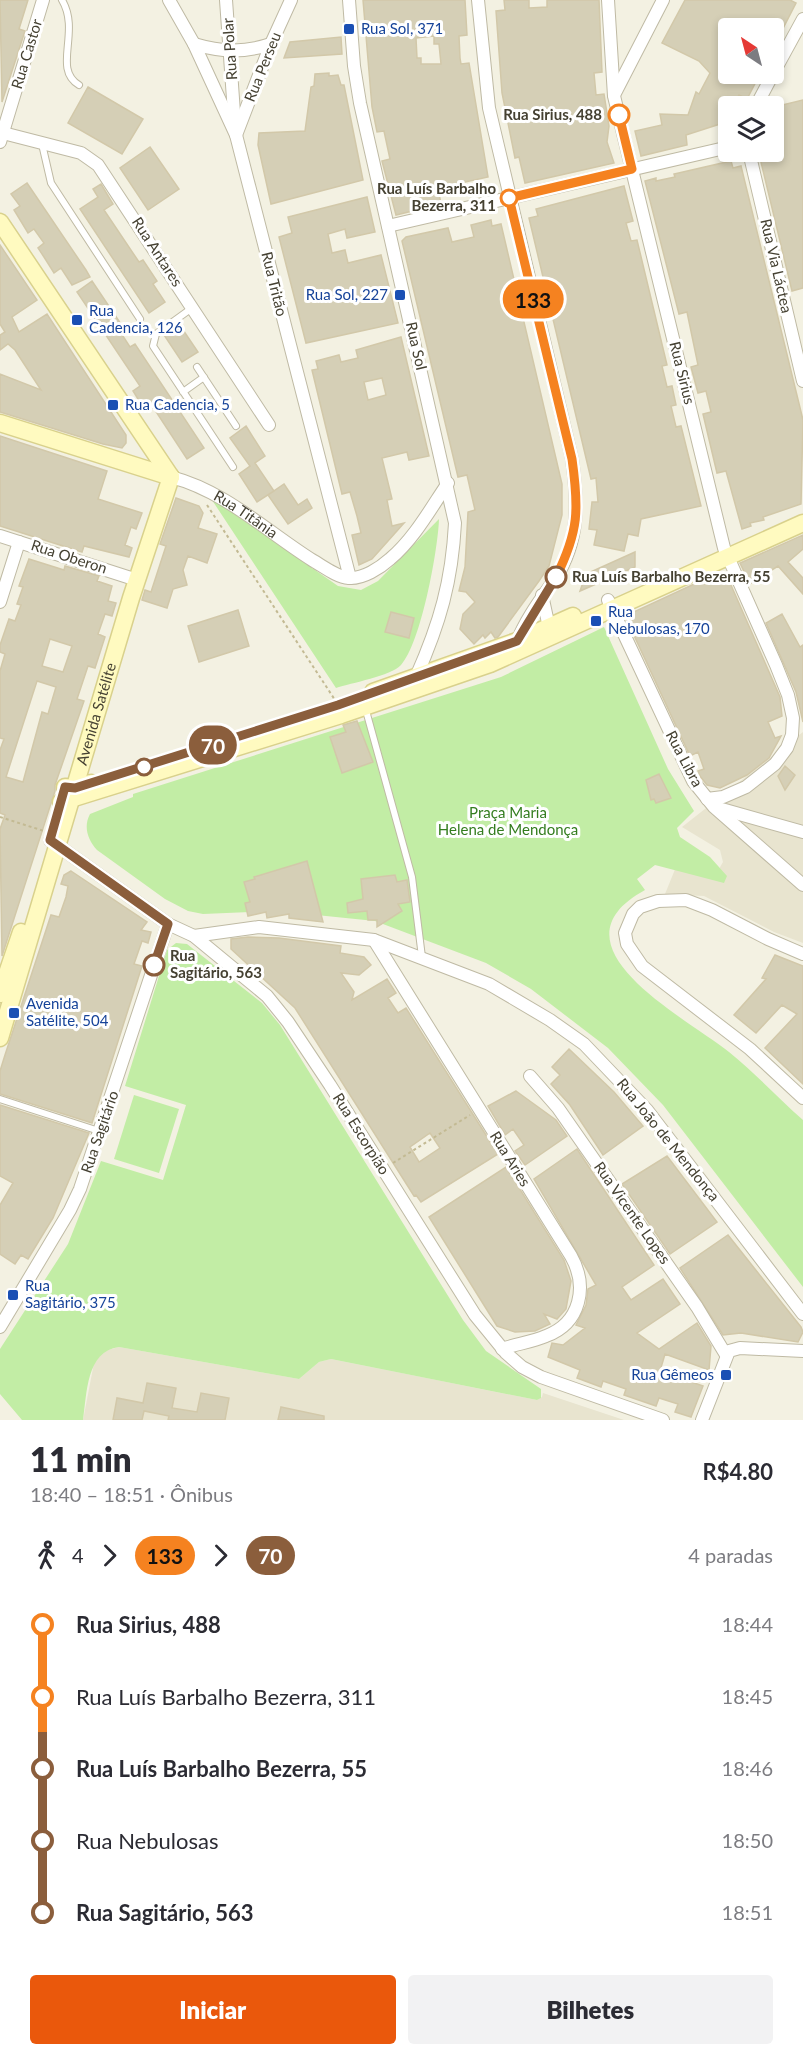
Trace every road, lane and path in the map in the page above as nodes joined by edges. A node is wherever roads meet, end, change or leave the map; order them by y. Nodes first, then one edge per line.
1 (43, 0) edge
2 (62, 0) edge
3 (169, 0) edge
4 (226, 0) edge
5 (291, 0) edge
6 (349, 0) edge
7 (478, 0) edge
8 (608, 0) edge
9 (663, 0) edge
10 (803, 19) edge
11 (194, 44) junction
12 (271, 44) junction
13 (231, 51) junction
14 (784, 54) edge
15 (79, 85) dead end
16 (614, 96) junction
17 (236, 135) junction
18 (2, 138) edge
19 (42, 143) junction
20 (718, 149) edge
21 (751, 162) edge
22 (632, 169) junction
23 (509, 198) junction
24 (0, 222) edge
25 (388, 226) junction
26 (193, 308) junction
27 (140, 319) dead end
28 (197, 367) dead end
29 (204, 377) junction
30 (803, 381) edge
31 (183, 392) junction
32 (0, 423) edge
33 (236, 426) dead end
34 (269, 426) dead end
35 (233, 467) dead end
36 (171, 477) junction
37 (448, 483) junction
38 (204, 501) dead end
39 (803, 511) edge
40 (803, 523) edge
41 (0, 536) edge
42 (20, 542) junction
43 (726, 553) junction
44 (350, 578) junction
45 (137, 580) junction
46 (542, 595) junction
47 (0, 602) edge
48 (610, 605) junction
49 (549, 632) junction
50 (519, 646) junction
51 (417, 682) junction
52 (338, 705) junction
53 (364, 707) junction
54 (798, 737) edge
55 (68, 794) junction
56 (711, 803) junction
57 (0, 817) edge
58 (803, 832) edge
59 (53, 840) junction
60 (803, 885) edge
61 (168, 924) junction
62 (194, 936) junction
63 (374, 940) junction
64 (803, 954) edge
65 (422, 957) junction
66 (0, 994) edge
67 (0, 1038) edge
68 (530, 1076) dead end
69 (803, 1098) edge
70 (0, 1099) edge
71 (479, 1109) junction
72 (101, 1131) junction
73 (383, 1169) junction
74 (803, 1314) edge
75 (0, 1327) edge
76 (502, 1349) junction
77 (803, 1351) edge
78 (726, 1355) junction
79 (663, 1420) edge
80 (702, 1420) edge

1 - 18 street, Rua Castor
2 - 15 lane
3 - 11 street, Rua Tritão
4 - 13 street, Rua Polar
5 - 12 street, Rua Perseu
6 - 25 street, Rua Sol
7 - 23 street
8 - 16 street, Rua Sirius
9 - 16 street
10 - 14 street
11 - 13 street
11 - 17 street, Rua Tritão
12 - 13 street
12 - 17 street, Rua Perseu
13 - 17 street, Rua Polar
16 - 22 street, Rua Sirius
17 - 44 street, Rua Tritão
18 - 19 street, Rua Antares
19 - 26 street, Rua Antares
19 - 27 lane
20 - 22 street
21 - 30 street, Rua Via Láctea
22 - 23 street
22 - 43 street, Rua Sirius
23 - 25 street
23 - 46 street
24 - 36 street
25 - 37 street, Rua Sol
26 - 31 lane
26 - 34 street, Rua Antares
28 - 29 lane
29 - 31 lane
29 - 33 lane
31 - 35 lane
32 - 36 street, Rua Titânia
36 - 44 street, Rua Titânia
36 - 45 street, Avenida Satélite
37 - 44 street
37 - 51 street, Rua Sol
38 - 52 path
39 - 43 street
40 - 43 street
41 - 42 street, Rua Oberon
42 - 45 street, Rua Oberon
42 - 47 street
43 - 48 street
43 - 54 street, Rua Sirius
45 - 55 street, Avenida Satélite
46 - 49 street
46 - 50 street
48 - 49 street
48 - 56 street, Rua Libra
49 - 50 street
50 - 51 street
51 - 52 street
51 - 53 street
52 - 55 street
53 - 55 street
53 - 65 lane
54 - 56 street, Rua Sirius
55 - 59 street, Avenida Satélite
56 - 58 street
56 - 60 street, Rua Libra
57 - 59 path
59 - 61 street, Rua Escorpião
59 - 66 street, Avenida Satélite
59 - 67 street, Avenida Satélite
61 - 62 street, Rua Escorpião
61 - 72 street, Rua Sagitário
62 - 63 street, Rua João de Mendonça
62 - 73 street, Rua Escorpião
63 - 65 street, Rua João de Mendonça
63 - 71 street, Rua Aries
64 - 69 street
65 - 74 street, Rua João de Mendonça
68 - 78 street, Rua Vicente Lopes
70 - 72 lane
71 - 73 path
71 - 76 street, Rua Aries
72 - 75 street, Rua Sagitário
73 - 76 street, Rua Escorpião
76 - 79 street, Rua Escorpião
77 - 78 street
78 - 80 street

